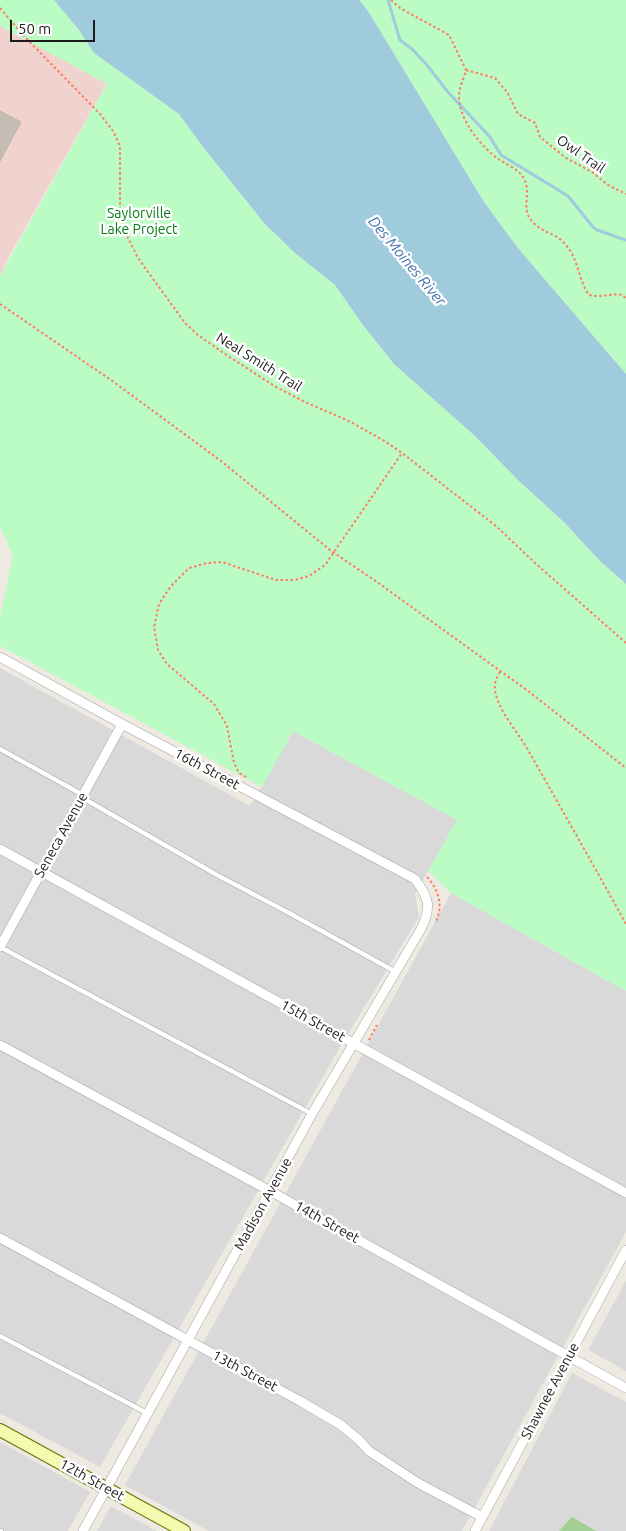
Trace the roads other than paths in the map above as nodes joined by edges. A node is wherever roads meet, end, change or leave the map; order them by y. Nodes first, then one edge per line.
1 (0, 657) edge
2 (122, 724) junction
3 (0, 750) edge
4 (83, 795) junction
5 (0, 849) edge
6 (41, 872) junction
7 (415, 879) joint
8 (0, 947) edge
9 (396, 972) junction
10 (353, 1043) junction
11 (0, 1045) edge
12 (312, 1114) junction
13 (270, 1191) junction
14 (626, 1192) edge
15 (0, 1238) edge
16 (626, 1250) edge
17 (0, 1336) edge
18 (188, 1340) junction
19 (569, 1357) junction
20 (626, 1388) edge
21 (147, 1414) junction
22 (0, 1430) edge
23 (106, 1488) junction
24 (482, 1517) junction
25 (83, 1531) edge
26 (184, 1531) edge
27 (474, 1531) edge

1 - 2 street, 16th Street
2 - 4 street, Seneca Avenue
2 - 7 street, 16th Street
3 - 4 lane
4 - 6 street, Seneca Avenue
4 - 9 lane
5 - 6 street, 15th Street
6 - 8 street, Seneca Avenue
6 - 10 street, 15th Street
7 - 9 street, Madison Avenue
8 - 12 lane
9 - 10 street, Madison Avenue
10 - 12 street, Madison Avenue
10 - 14 street, 15th Street
11 - 13 street, 14th Street
12 - 13 street, Madison Avenue
13 - 18 street, Madison Avenue
13 - 19 street, 14th Street
15 - 18 street, 13th Street
16 - 19 street, Shawnee Avenue
17 - 21 lane
18 - 21 street, Madison Avenue
18 - 24 street, 13th Street
19 - 20 street, 14th Street
19 - 24 street, Shawnee Avenue
21 - 23 street, Madison Avenue
22 - 23 main road, 12th Street
23 - 25 street, Madison Avenue
23 - 26 main road, 12th Street
24 - 27 street, Shawnee Avenue

